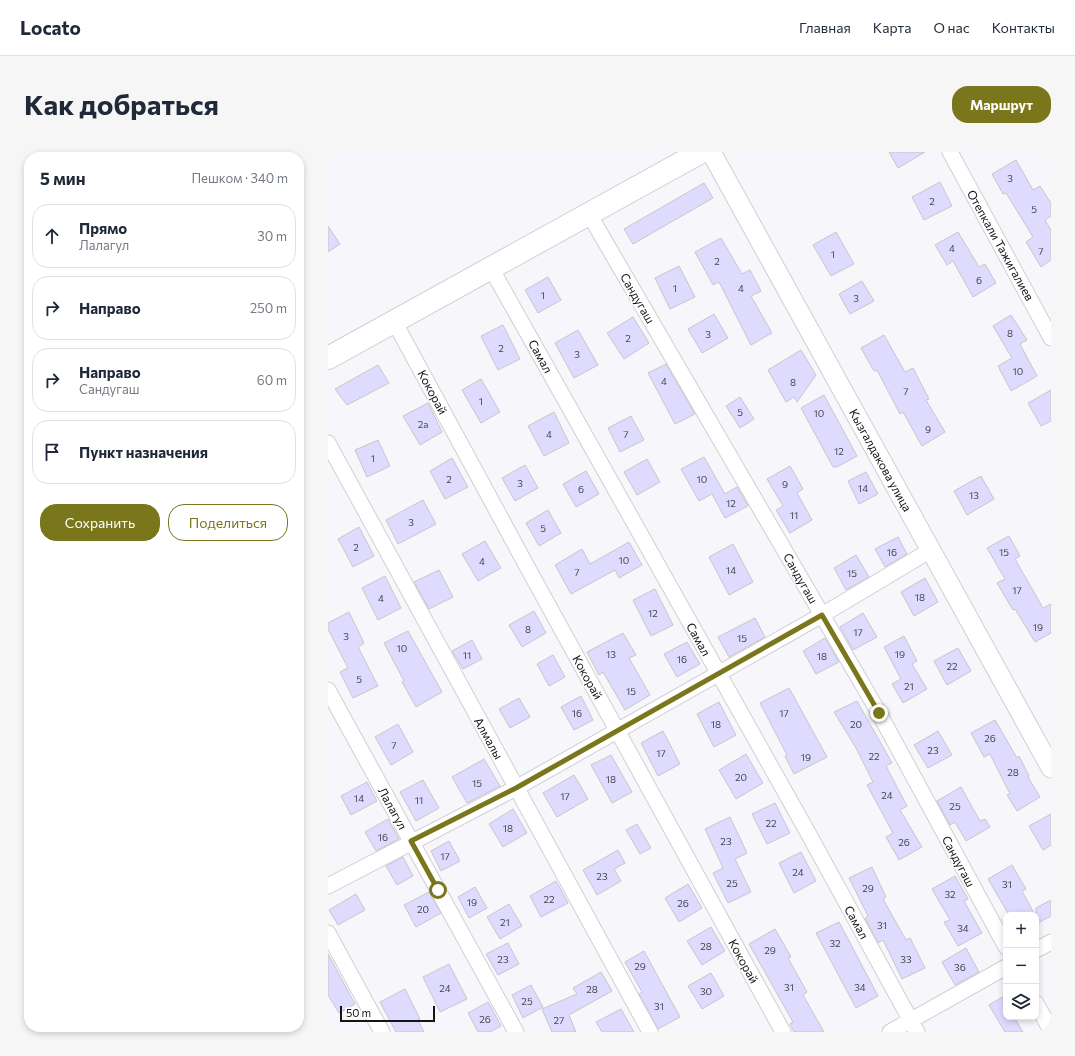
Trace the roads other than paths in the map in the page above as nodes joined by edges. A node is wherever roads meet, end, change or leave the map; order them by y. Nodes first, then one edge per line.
1 (701, 152) edge
2 (711, 152) edge
3 (950, 152) edge
4 (589, 214) junction
5 (491, 268) junction
6 (394, 321) junction
7 (1051, 338) edge
8 (328, 358) edge
9 (328, 443) edge
10 (931, 550) junction
11 (822, 615) junction
12 (718, 673) junction
13 (328, 690) edge
14 (618, 731) junction
15 (1051, 768) edge
16 (516, 788) junction
17 (411, 841) junction
18 (328, 886) edge
19 (328, 933) edge
20 (1003, 941) edge
21 (1051, 942) edge
22 (1039, 948) edge
23 (1003, 969) edge
24 (1039, 1009) edge
25 (914, 1027) edge
26 (1051, 1031) edge
27 (382, 1032) edge
28 (516, 1032) edge
29 (650, 1032) edge
30 (783, 1032) edge
31 (890, 1032) edge

1 - 4 main road
2 - 10 street, Кызгалдакова улица
3 - 7 street, Отепкали Тажигалиев
4 - 5 main road
4 - 11 street, Сандугаш
5 - 6 main road
5 - 12 street, Самал
6 - 8 main road
6 - 14 street, Кокорай
9 - 16 street, Алмалы
10 - 11 street
10 - 15 street, Кызгалдакова улица
11 - 12 street
11 - 20 street, Сандугаш
12 - 14 street
12 - 25 street, Самал
13 - 17 street, Лалагул
14 - 16 street
14 - 30 street, Кокорай
16 - 17 street
16 - 29 street, Алмалы
17 - 18 street
17 - 28 street, Лалагул
19 - 27 street
21 - 22 street
23 - 25 street
24 - 26 street
25 - 31 street

